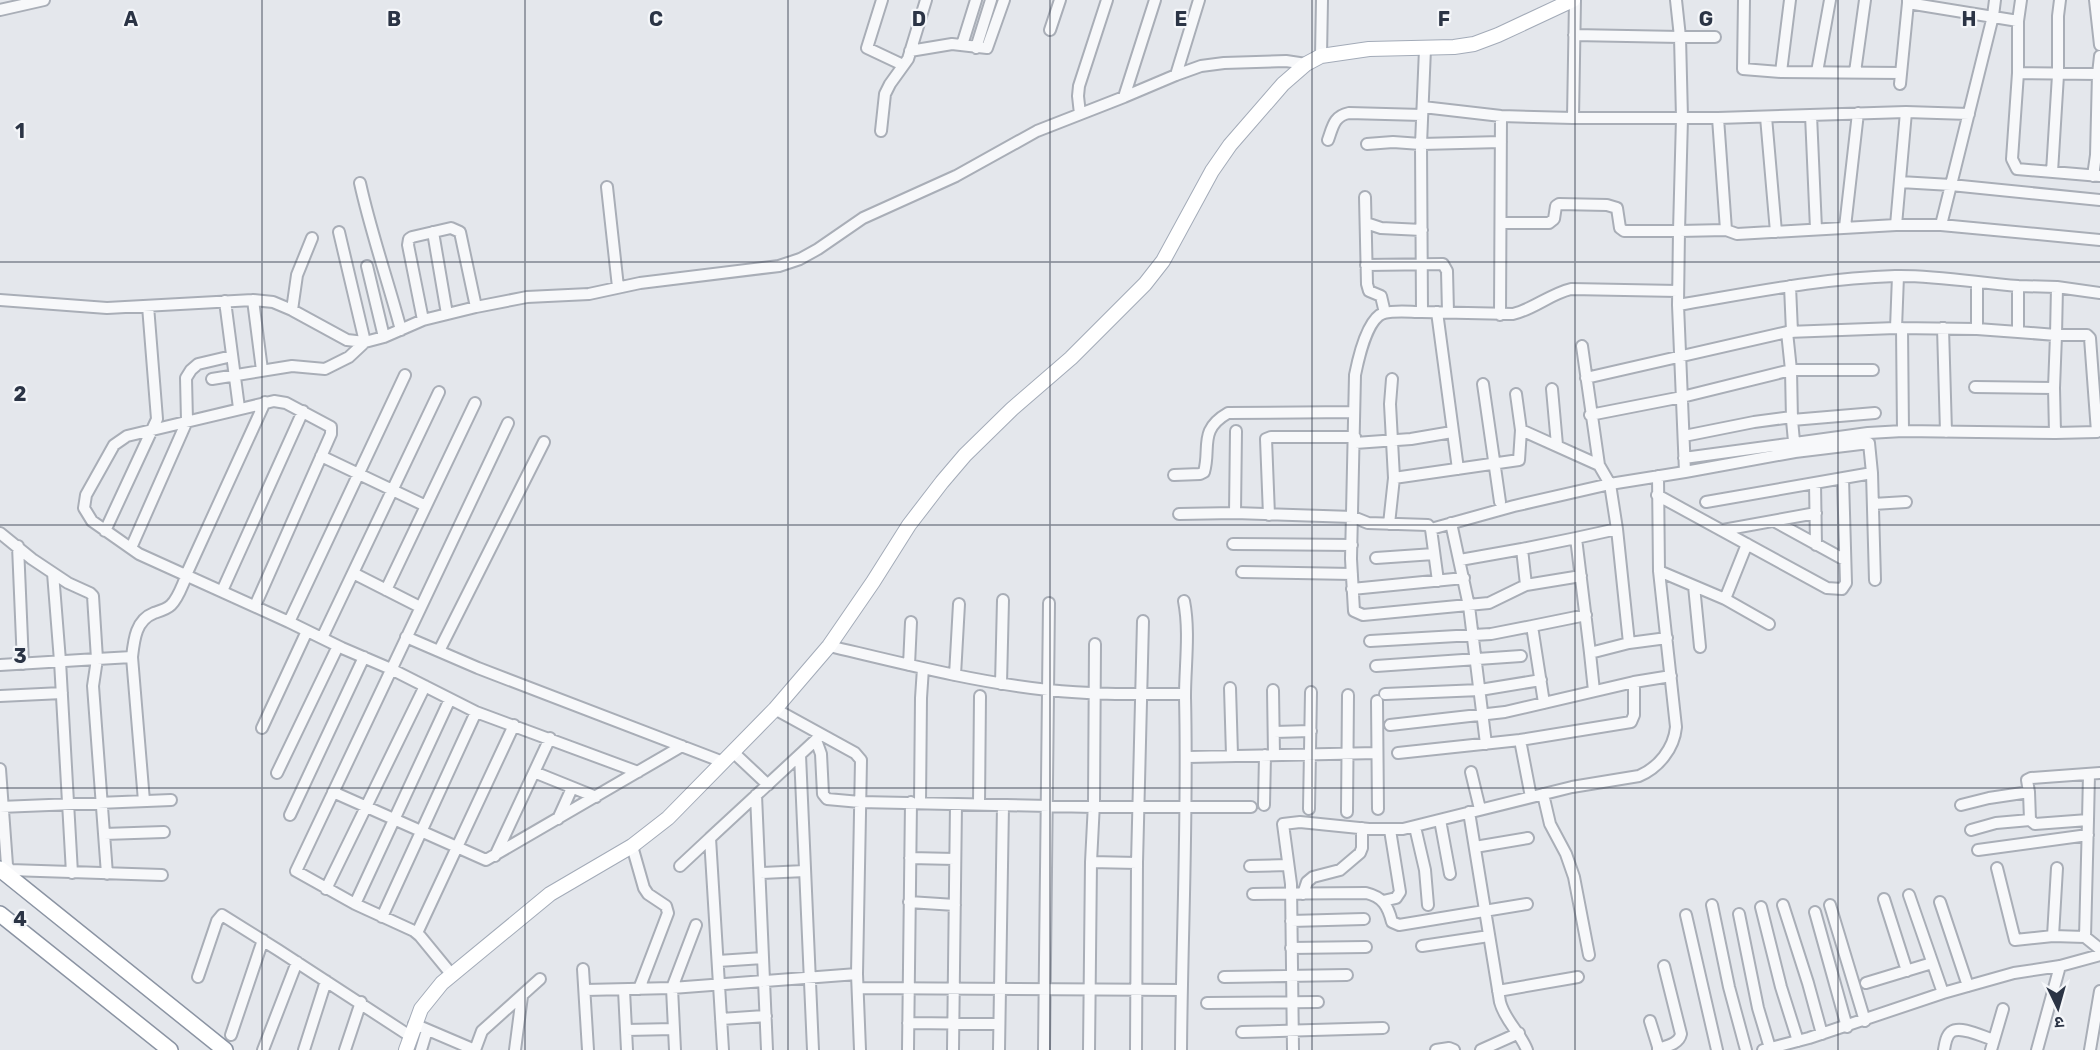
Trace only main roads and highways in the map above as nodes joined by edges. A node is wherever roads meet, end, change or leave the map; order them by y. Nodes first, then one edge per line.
1 (1574, 0) edge
2 (0, 869) edge
3 (0, 914) edge
4 (170, 1050) edge
5 (225, 1050) edge
6 (406, 1050) edge

1 - 6 main road
2 - 5 highway
3 - 4 highway

